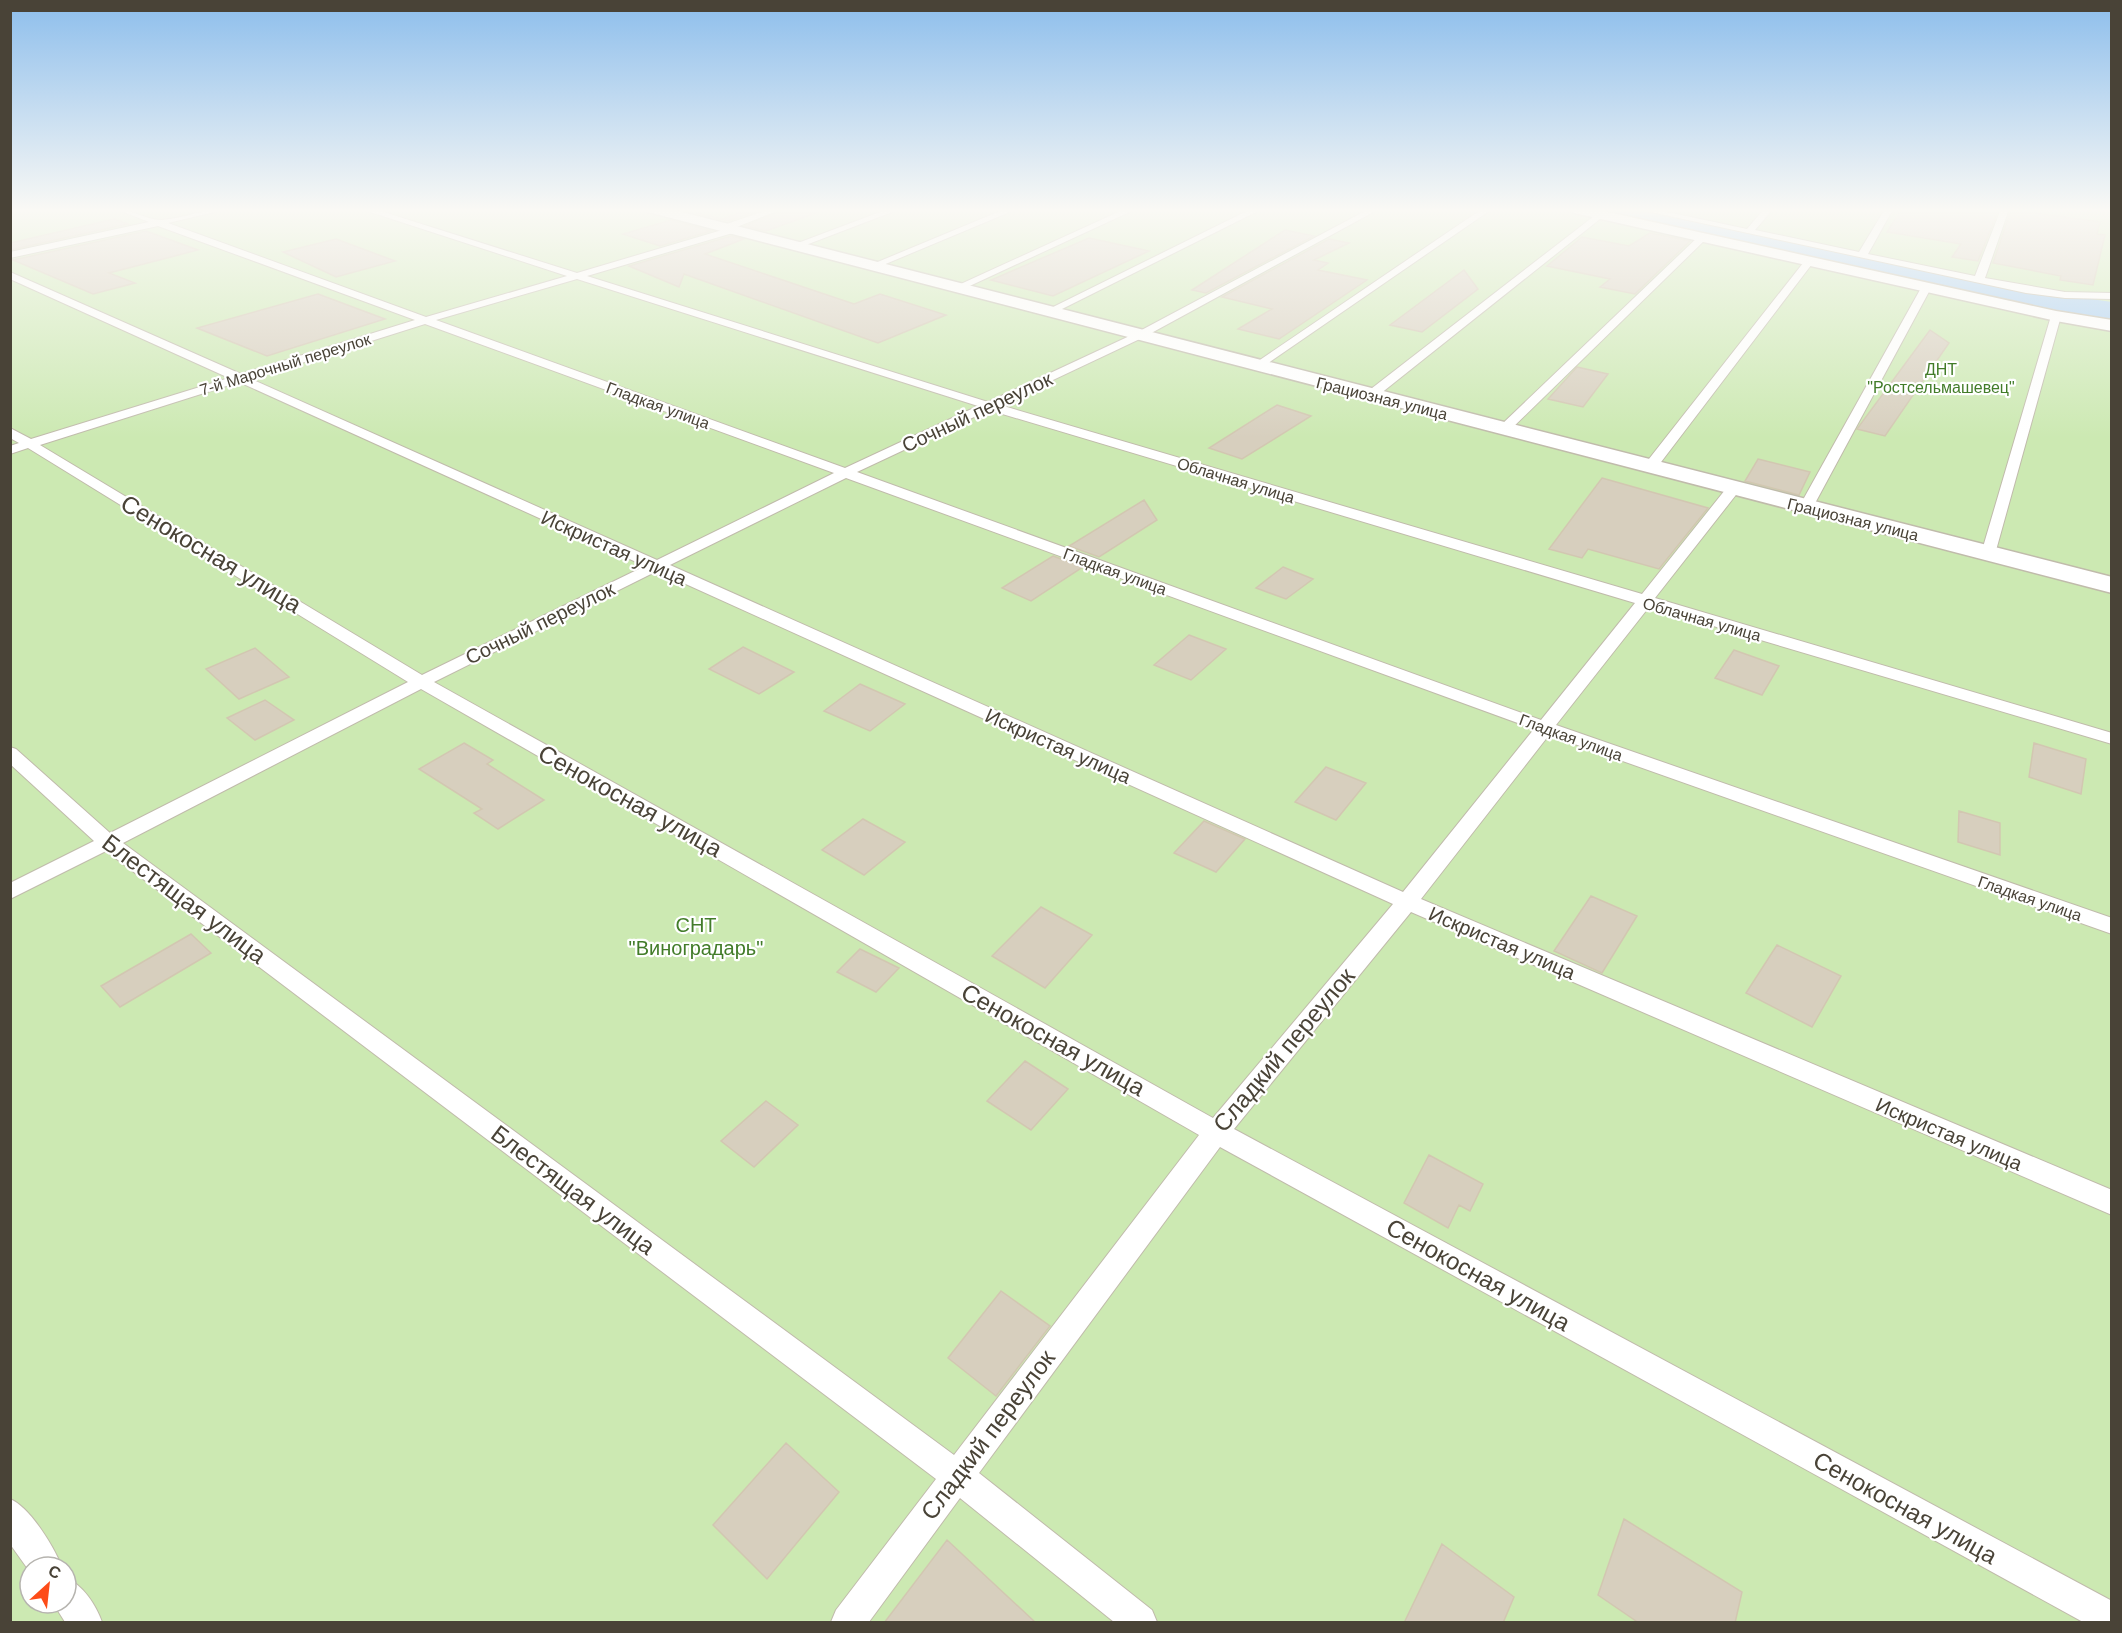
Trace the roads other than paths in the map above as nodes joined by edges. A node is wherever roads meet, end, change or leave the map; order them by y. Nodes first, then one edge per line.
1 (32, 285) edge
2 (327, 285) edge
3 (546, 285) edge
4 (607, 285) edge
5 (946, 285) edge
6 (963, 285) edge
7 (1103, 285) edge
8 (1233, 285) edge
9 (1376, 285) edge
10 (1511, 285) edge
11 (1653, 285) edge
12 (1791, 285) edge
13 (1914, 285) edge
14 (2012, 285) edge
15 (957, 288) junction
16 (1926, 288) junction
17 (2112, 296) edge
18 (1048, 312) junction
19 (2055, 316) junction
20 (423, 321) junction
21 (2112, 326) edge
22 (1140, 335) junction
23 (1257, 366) junction
24 (238, 379) junction
25 (1371, 395) junction
26 (989, 406) junction
27 (1504, 429) junction
28 (17, 442) edge
29 (1650, 467) junction
30 (845, 473) junction
31 (1734, 488) junction
32 (1806, 507) junction
33 (1988, 554) junction
34 (656, 566) junction
35 (2112, 585) edge
36 (1645, 602) junction
37 (421, 682) junction
38 (1544, 727) junction
39 (2112, 739) edge
40 (10, 753) edge
41 (109, 843) junction
42 (10, 892) edge
43 (1407, 902) junction
44 (2112, 926) edge
45 (1216, 1132) junction
46 (2112, 1203) edge
47 (957, 1476) junction
48 (10, 1515) edge
49 (38, 1555) edge
50 (2112, 1620) edge
51 (848, 1623) edge
52 (1140, 1623) edge

1 - 24 lane, Искристая улица
2 - 20 lane, Гладкая улица
3 - 20 lane, 7-й Марочный переулок
4 - 26 lane, Облачная улица
5 - 15 street, Грациозная улица
6 - 15 lane
7 - 18 lane
8 - 22 lane, Сочный переулок
9 - 23 lane
10 - 25 lane
11 - 27 lane
12 - 29 lane
13 - 16 street
14 - 17 lane
15 - 18 street, Грациозная улица
16 - 19 street
16 - 32 lane
18 - 22 street, Грациозная улица
19 - 21 street
19 - 33 lane
20 - 24 lane, 7-й Марочный переулок
20 - 30 lane, Гладкая улица
22 - 23 street, Грациозная улица
22 - 26 lane, Сочный переулок
23 - 25 street, Грациозная улица
24 - 28 lane, 7-й Марочный переулок
24 - 34 lane, Искристая улица
25 - 27 street, Грациозная улица
26 - 30 lane, Сочный переулок
26 - 36 lane, Облачная улица
27 - 29 street, Грациозная улица
28 - 37 lane, Сенокосная улица
29 - 31 street, Грациозная улица
30 - 34 lane, Сочный переулок
30 - 38 lane, Гладкая улица
31 - 32 street, Грациозная улица
31 - 36 lane, Сладкий переулок
32 - 33 street, Грациозная улица
33 - 35 street, Грациозная улица
34 - 37 lane, Сочный переулок
34 - 43 lane, Искристая улица
36 - 38 lane, Сладкий переулок
36 - 39 lane, Облачная улица
37 - 41 lane, Сочный переулок
37 - 45 lane, Сенокосная улица
38 - 43 lane, Сладкий переулок
38 - 44 lane, Гладкая улица
40 - 41 lane, Блестящая улица
41 - 42 lane, Сочный переулок
41 - 47 lane, Блестящая улица
43 - 45 lane, Сладкий переулок
43 - 46 lane, Искристая улица
45 - 47 lane, Сладкий переулок
45 - 50 lane, Сенокосная улица
47 - 51 lane, Сладкий переулок
47 - 52 lane, Блестящая улица
48 - 49 lane

